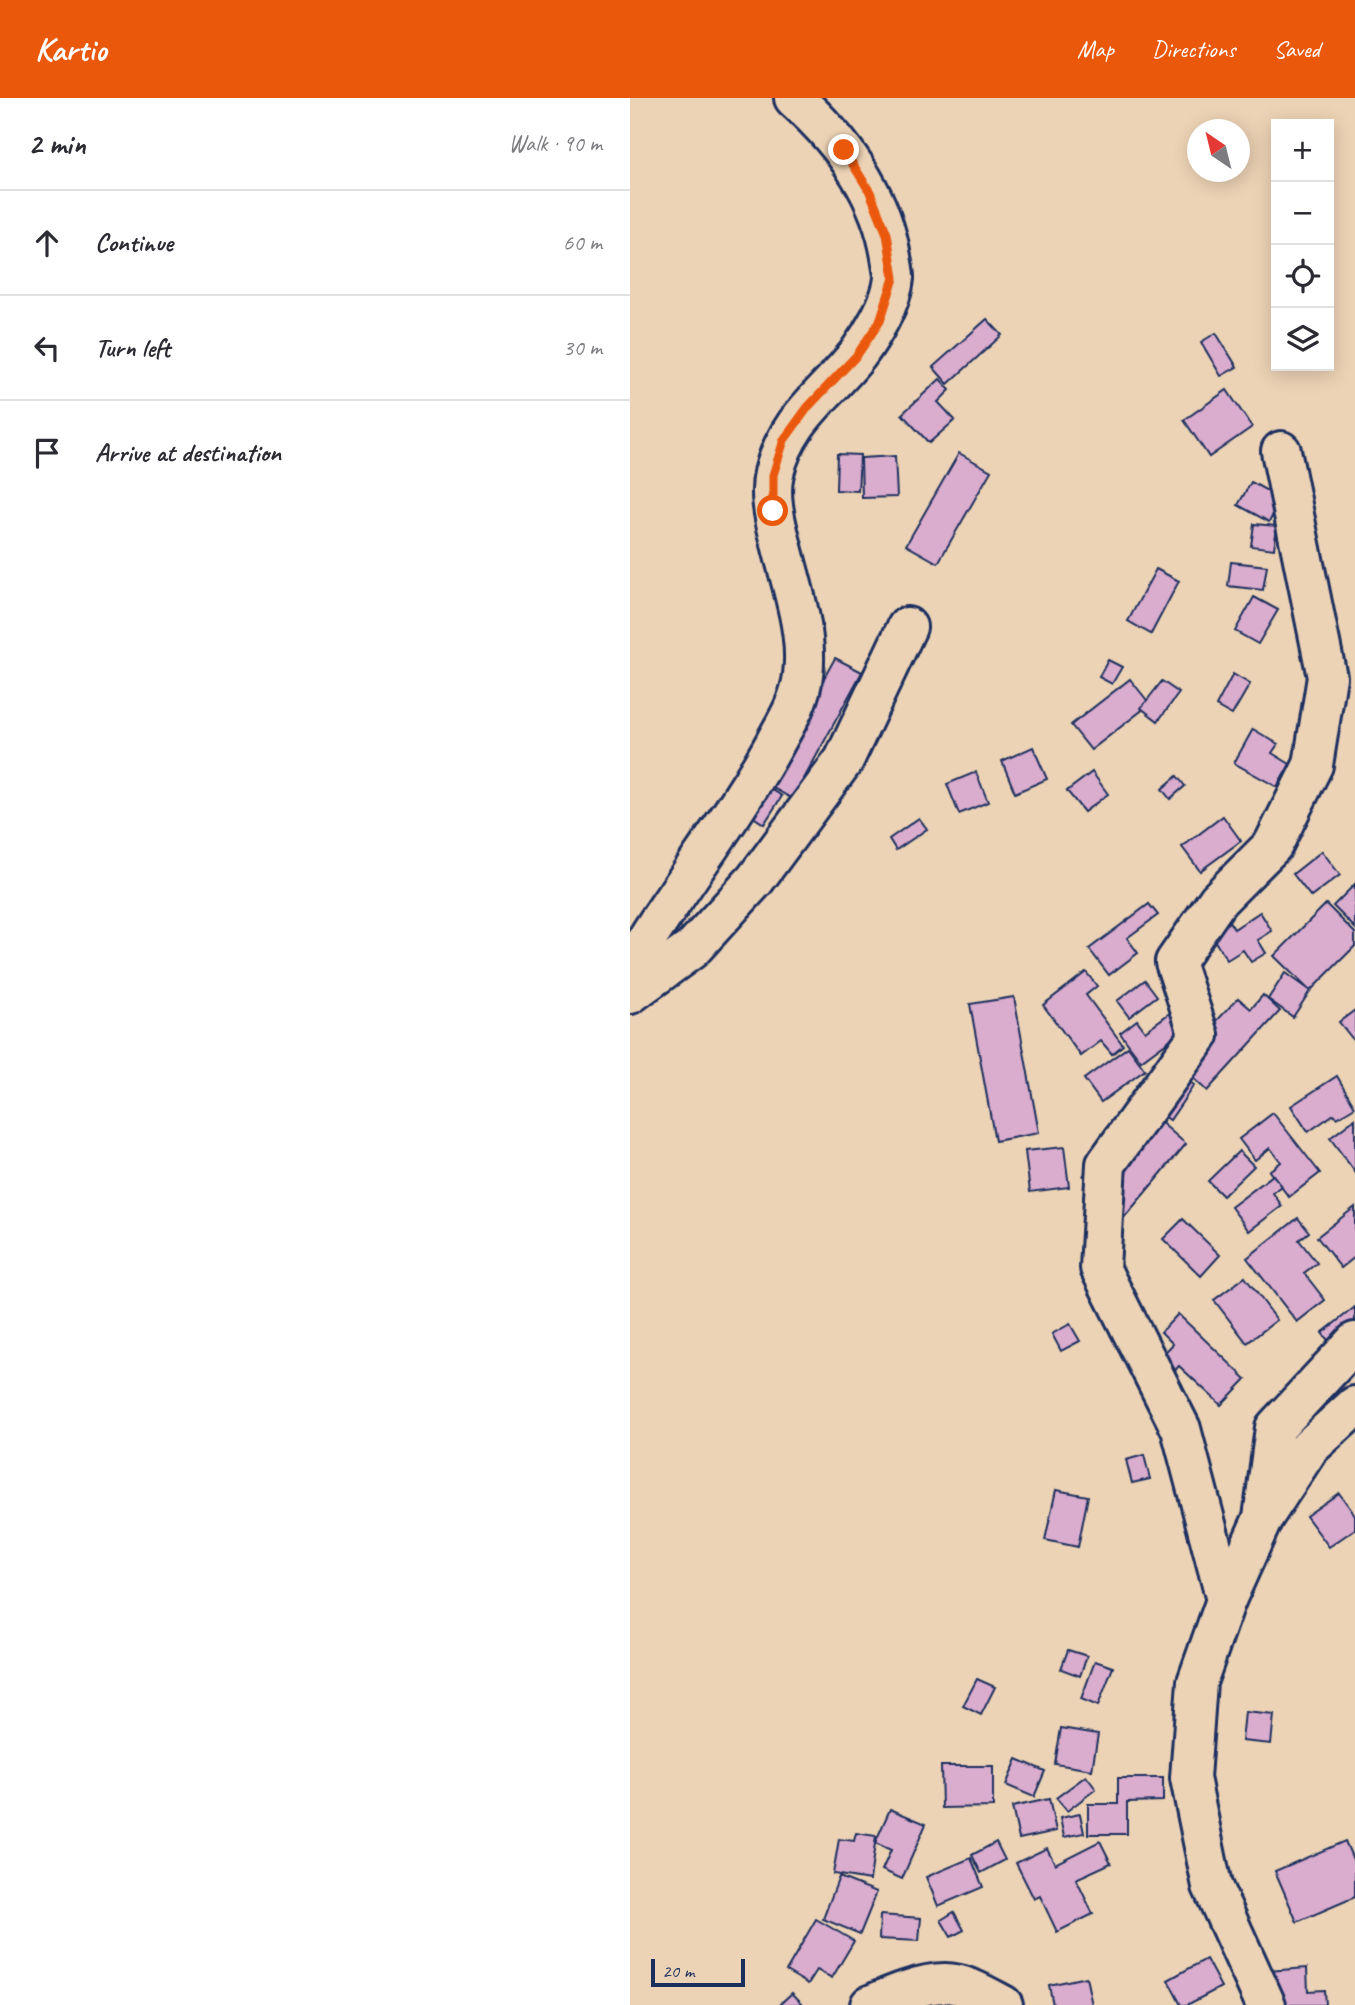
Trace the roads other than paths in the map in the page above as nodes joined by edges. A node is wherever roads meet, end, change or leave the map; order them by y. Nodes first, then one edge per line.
1 (794, 98) edge
2 (1281, 451) dead end
3 (906, 627) dead end
4 (630, 971) edge
5 (630, 994) edge
6 (1355, 1342) edge
7 (1355, 1406) edge
8 (1263, 1518) junction
9 (1226, 1600) junction
10 (870, 2005) edge
11 (1003, 2005) edge
12 (1266, 2005) edge

1 - 4 street
2 - 9 street
3 - 5 street
6 - 8 street
7 - 8 street
8 - 9 street
9 - 12 street
10 - 11 street

